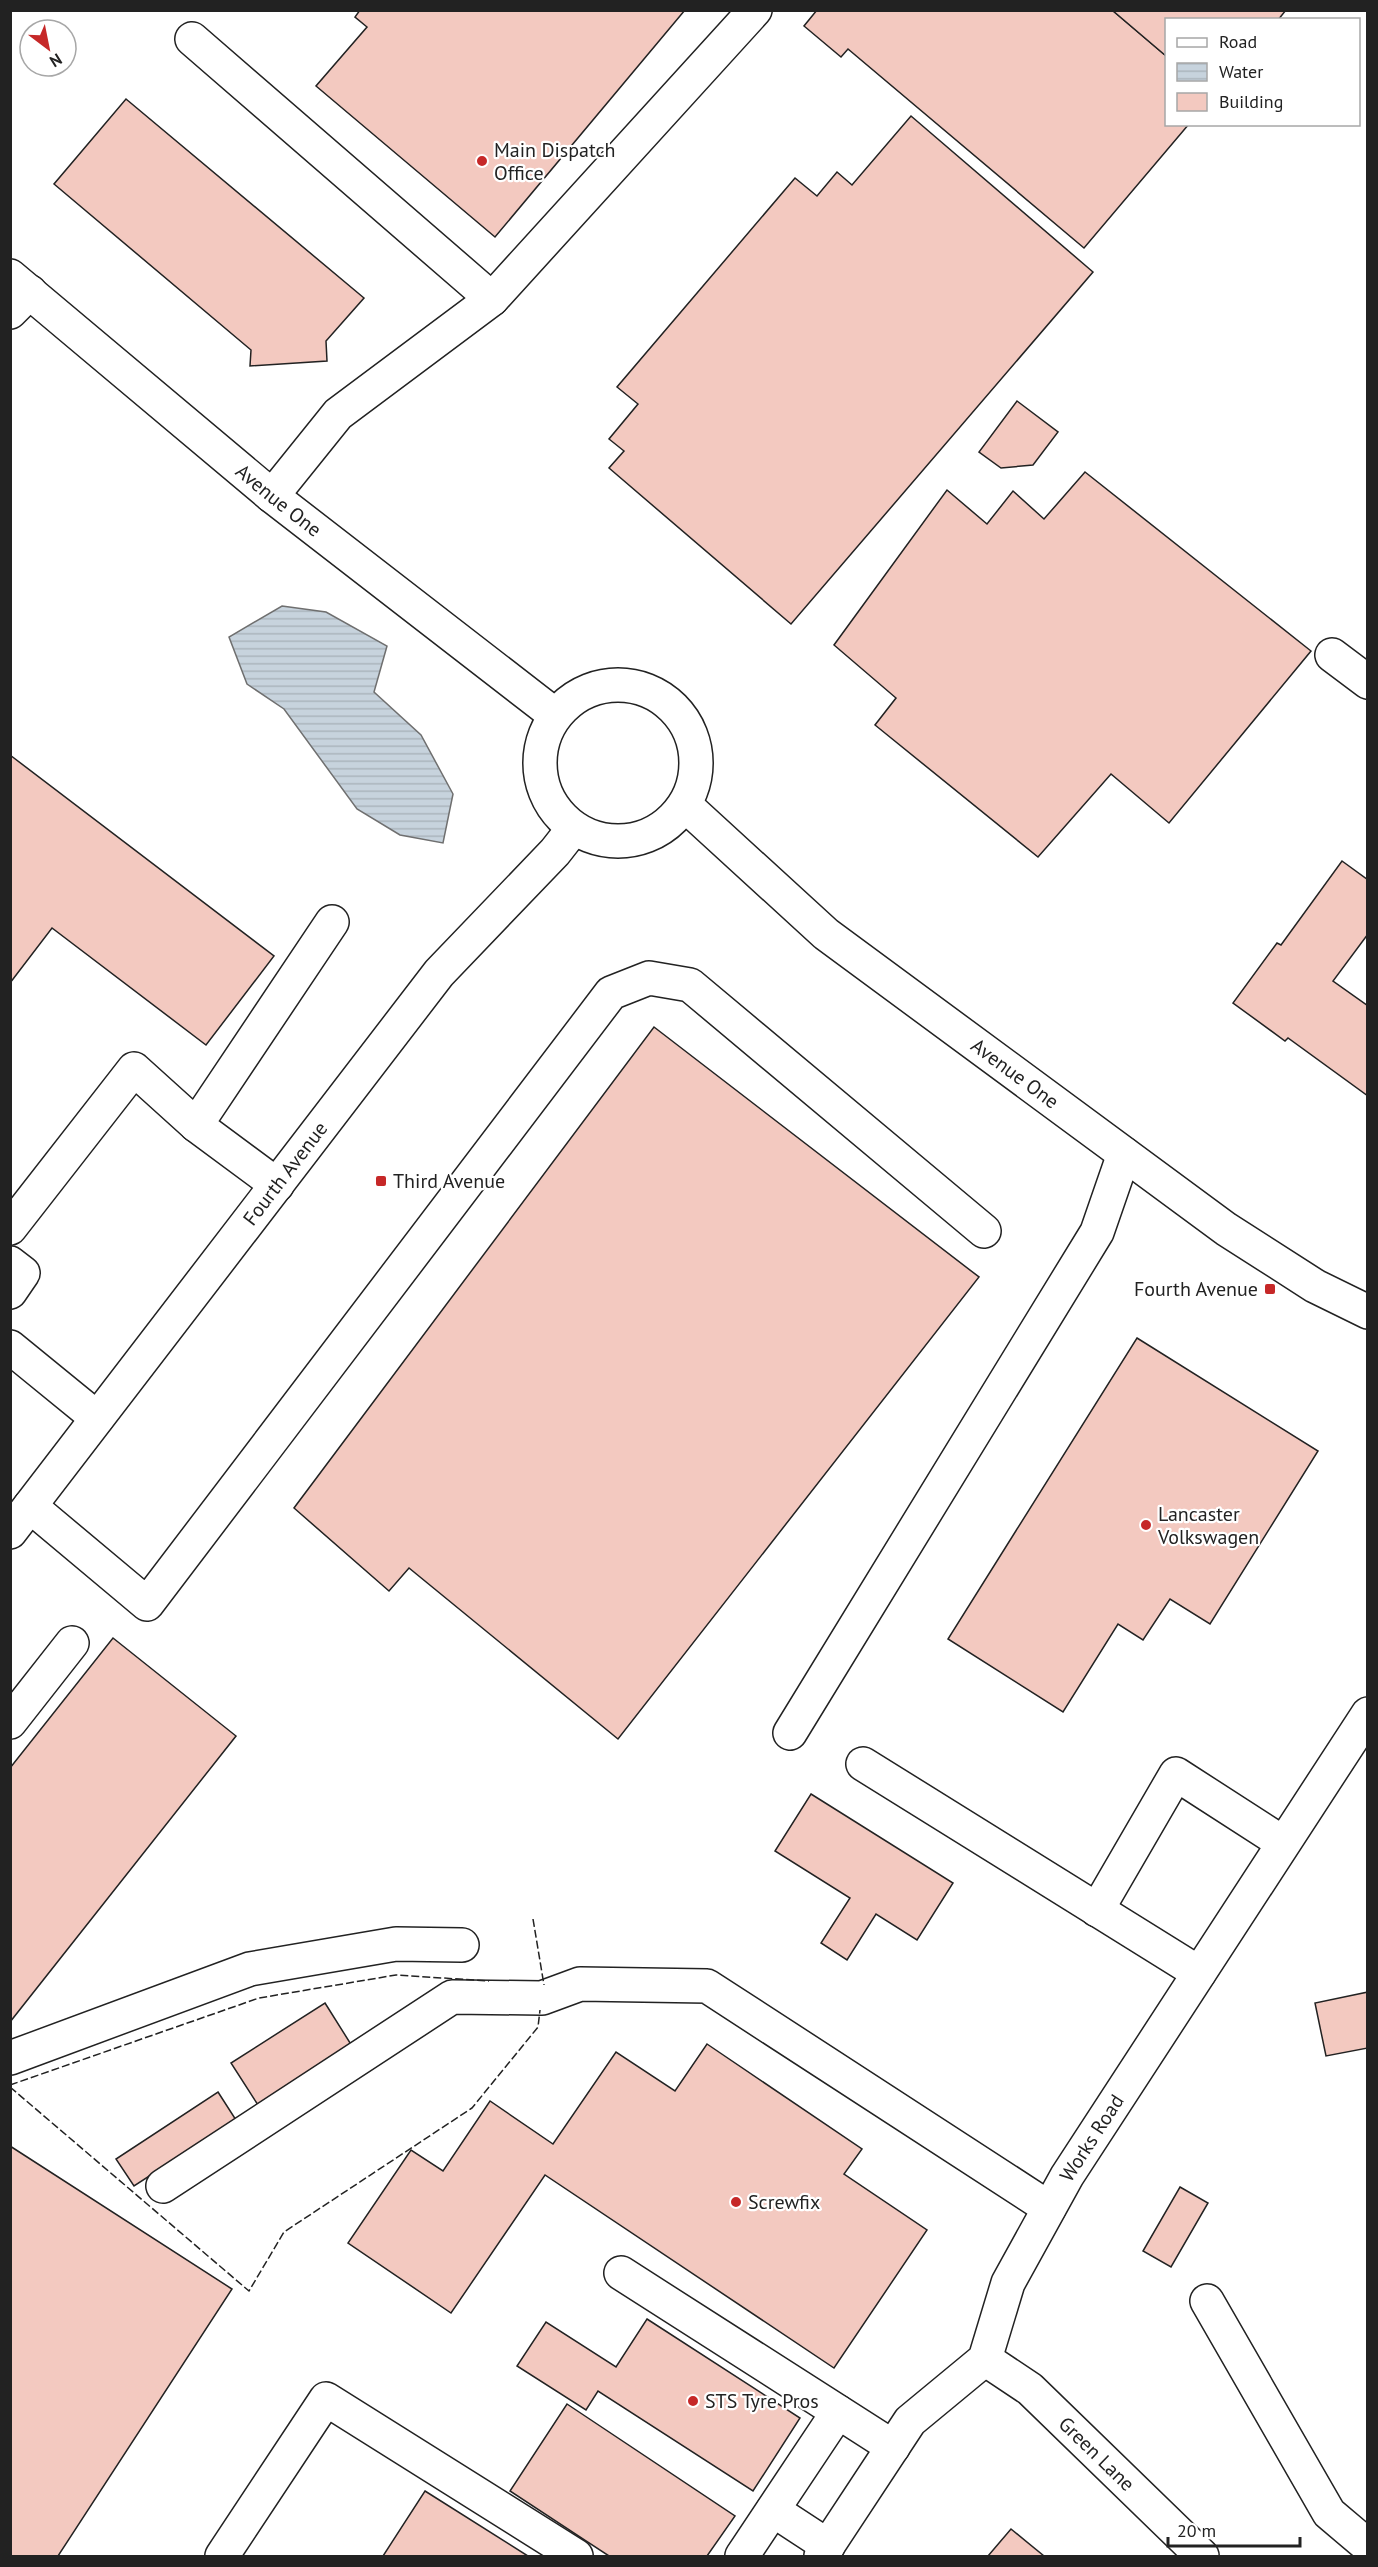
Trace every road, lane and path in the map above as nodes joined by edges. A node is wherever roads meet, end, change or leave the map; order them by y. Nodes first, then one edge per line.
1 (754, 10) edge
2 (192, 39) dead end
3 (17, 293) edge
4 (492, 299) junction
5 (272, 496) junction
6 (1332, 655) dead end
7 (1368, 682) edge
8 (555, 715) junction
9 (685, 805) junction
10 (573, 829) junction
11 (332, 922) dead end
12 (196, 1125) junction
13 (1124, 1155) junction
14 (277, 1185) junction
15 (10, 1228) edge
16 (984, 1231) dead end
17 (10, 1263) edge
18 (10, 1292) edge
19 (1368, 1312) edge
20 (10, 1347) edge
21 (97, 1418) junction
22 (30, 1506) junction
23 (10, 1532) edge
24 (72, 1643) dead end
25 (1368, 1713) edge
26 (10, 1722) edge
27 (790, 1732) dead end
28 (863, 1764) dead end
29 (1283, 1844) junction
30 (1097, 1910) junction
31 (462, 1945) dead end
32 (1199, 1973) junction
33 (10, 2058) edge
34 (163, 2186) dead end
35 (1049, 2208) junction
36 (621, 2272) dead end
37 (1207, 2301) dead end
38 (985, 2359) junction
39 (838, 2412) junction
40 (893, 2447) junction
41 (773, 2510) junction
42 (1368, 2546) edge
43 (825, 2551) edge
44 (222, 2556) edge
45 (576, 2556) edge
46 (742, 2556) edge
47 (1202, 2556) edge

1 - 4 street
2 - 4 street
3 - 5 street, Avenue One
4 - 5 street
5 - 8 street, Avenue One
6 - 7 street
8 - 9 street
8 - 10 street
9 - 10 street
9 - 13 street, Avenue One
10 - 14 street, Fourth Avenue
11 - 12 street
12 - 14 street
12 - 15 street
13 - 19 street, Avenue One
13 - 27 street
14 - 21 street, Fourth Avenue
16 - 22 street
17 - 18 street
20 - 21 street
21 - 22 street, Fourth Avenue
22 - 23 street, Fourth Avenue
24 - 26 street
25 - 29 street, Works Road
28 - 30 street
29 - 30 street
29 - 32 street, Works Road
30 - 32 street
31 - 33 street
32 - 35 street, Works Road
34 - 35 street
35 - 38 street, Works Road
36 - 39 street
37 - 42 street
38 - 40 street
38 - 47 street, Green Lane
39 - 40 street
39 - 41 street
40 - 43 street
41 - 43 street
41 - 46 street
44 - 45 street

